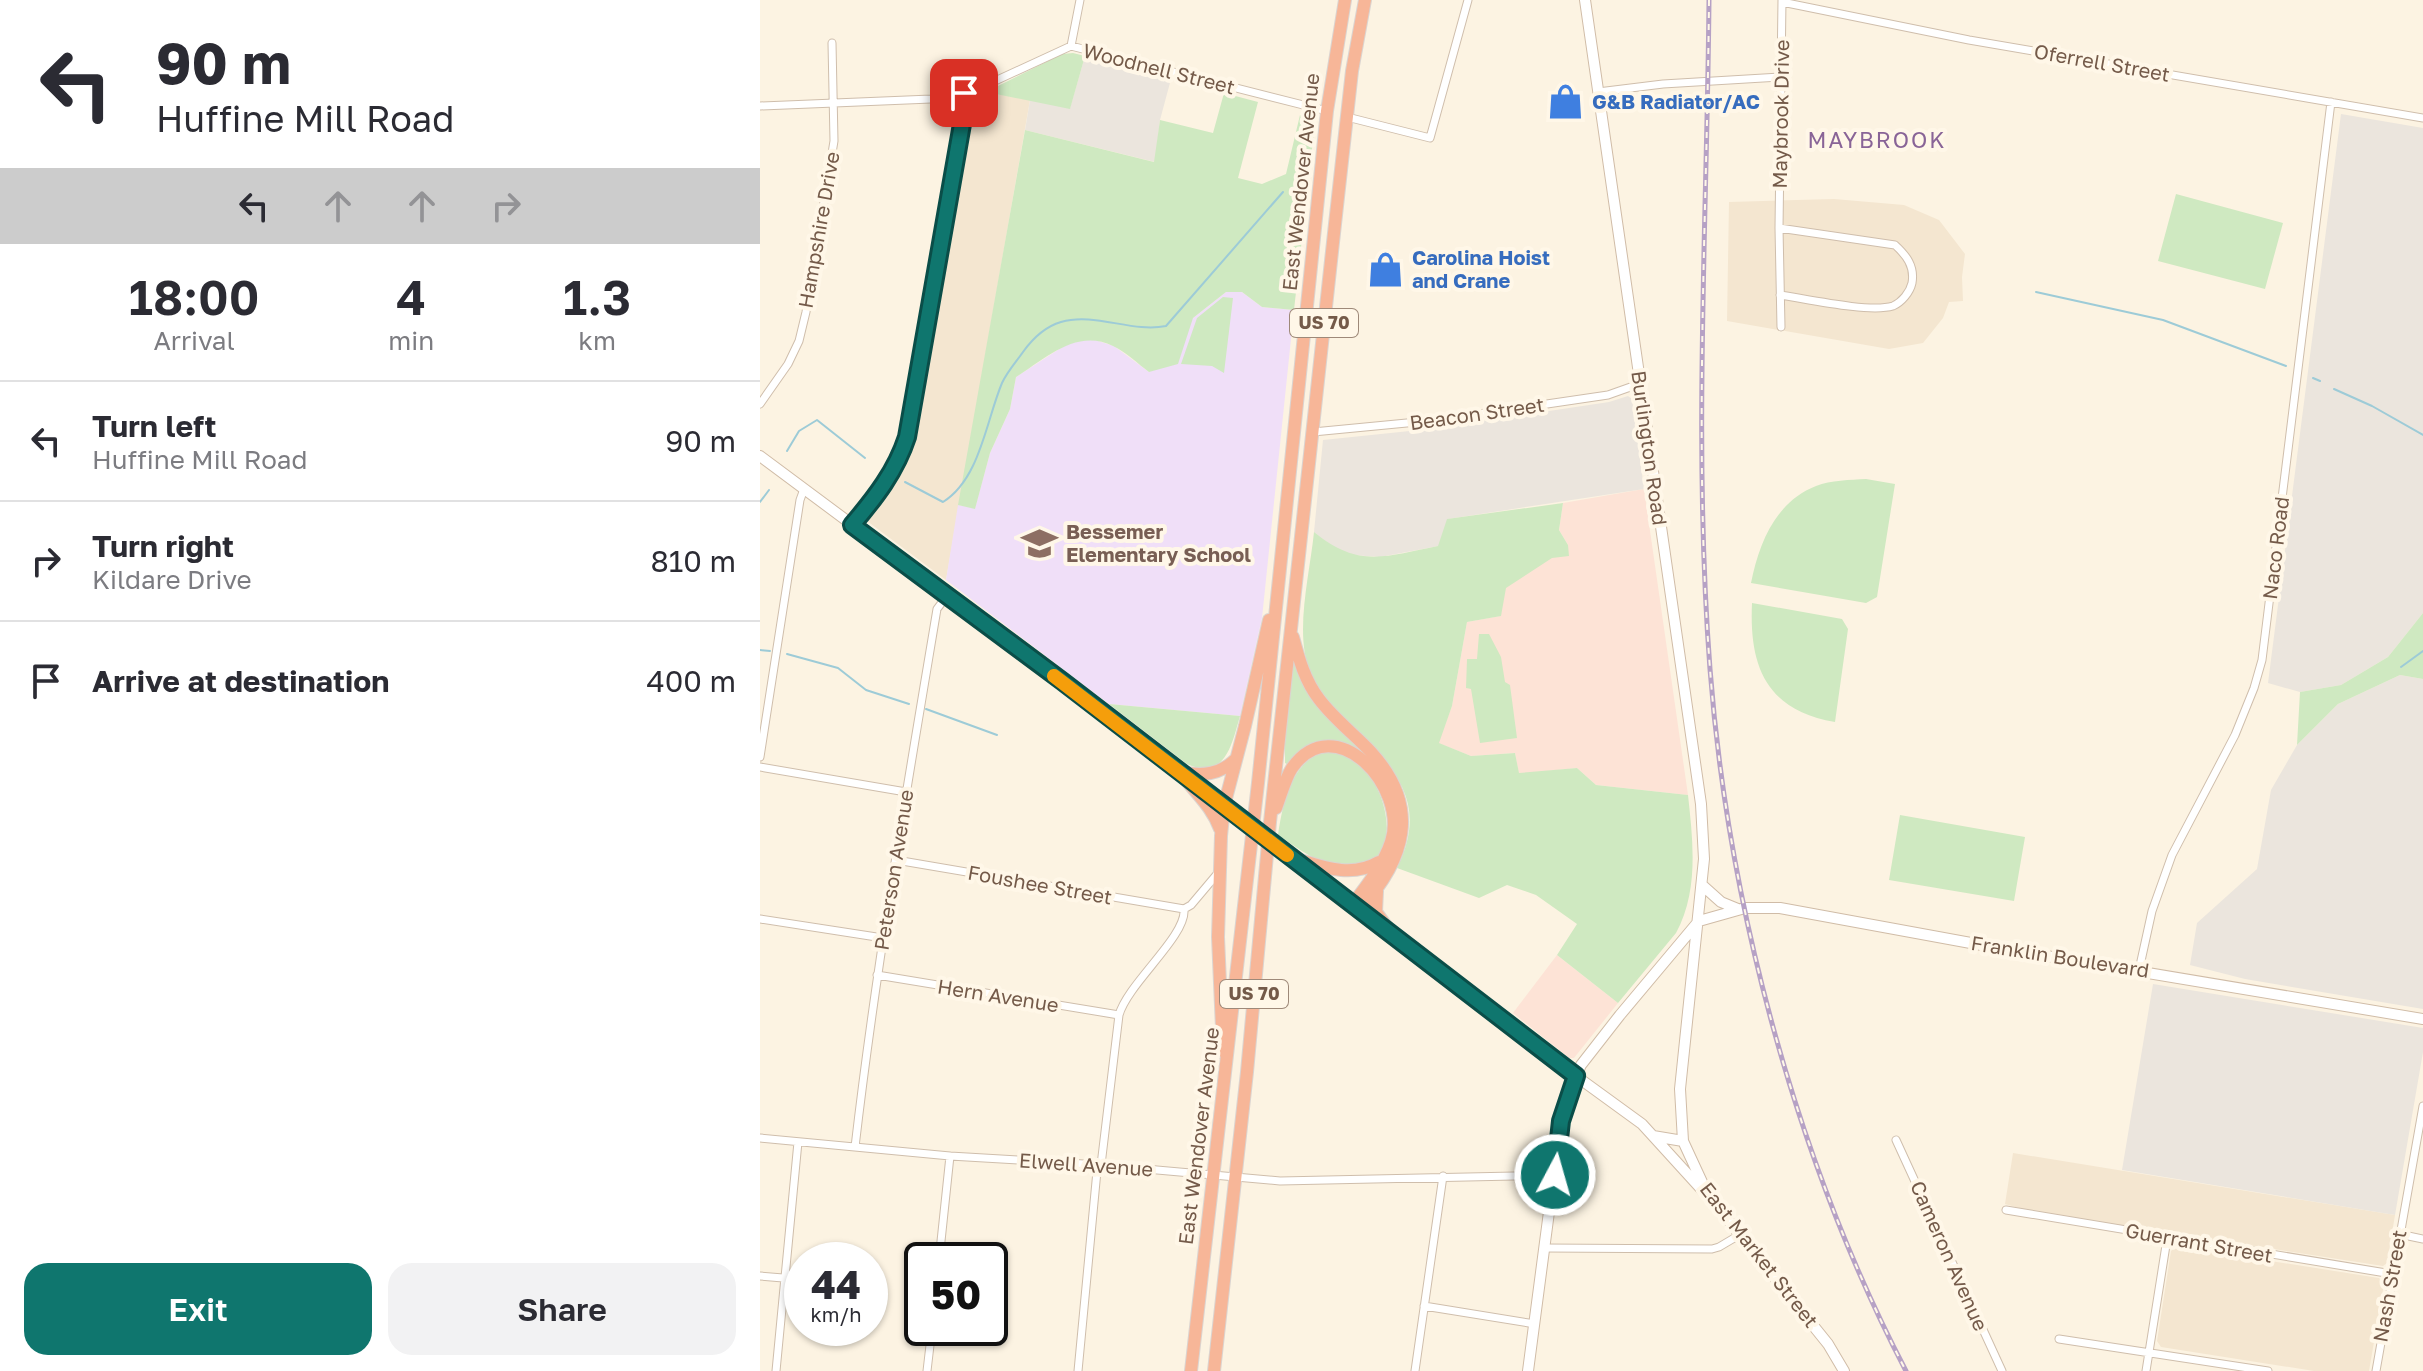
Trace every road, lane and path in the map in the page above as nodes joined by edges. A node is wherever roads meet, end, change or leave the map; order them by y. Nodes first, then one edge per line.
1 (1080, 0) edge
2 (1345, 0) edge
3 (1365, 0) edge
4 (1468, 0) edge
5 (1585, 0) edge
6 (1782, 1) edge
7 (832, 43) dead end
8 (1071, 46) junction
9 (1781, 77) junction
10 (1598, 92) junction
11 (964, 93) junction
12 (834, 102) junction
13 (2331, 102) junction
14 (760, 106) edge
15 (1327, 111) junction
16 (1347, 117) junction
17 (2423, 118) edge
18 (1779, 228) junction
19 (1780, 295) junction
20 (1781, 327) dead end
21 (1639, 384) junction
22 (760, 404) edge
23 (1313, 432) junction
24 (760, 456) edge
25 (804, 489) junction
26 (852, 525) junction
27 (1281, 563) junction
28 (946, 597) junction
29 (1291, 630) junction
30 (760, 757) edge
31 (1236, 759) junction
32 (760, 767) edge
33 (1180, 772) junction
34 (906, 792) junction
35 (1224, 806) junction
36 (1270, 822) junction
37 (1221, 832) junction
38 (1290, 857) junction
39 (896, 860) junction
40 (1382, 860) junction
41 (1218, 873) junction
42 (1702, 885) junction
43 (1377, 888) junction
44 (1702, 898) joint
45 (1356, 907) junction
46 (1184, 909) junction
47 (1738, 909) junction
48 (760, 919) edge
49 (1699, 921) junction
50 (883, 938) junction
51 (1395, 938) junction
52 (2139, 970) junction
53 (877, 975) junction
54 (1119, 1015) junction
55 (2423, 1019) edge
56 (1576, 1076) junction
57 (1223, 1103) junction
58 (2423, 1106) edge
59 (1652, 1136) junction
60 (760, 1138) edge
61 (1896, 1140) dead end
62 (798, 1142) junction
63 (1684, 1146) junction
64 (855, 1147) junction
65 (1664, 1148) junction
66 (950, 1156) junction
67 (1101, 1165) junction
68 (1215, 1175) junction
69 (1555, 1175) junction
70 (1443, 1176) junction
71 (1235, 1178) junction
72 (1708, 1195) junction
73 (2006, 1210) dead end
74 (1741, 1234) junction
75 (2399, 1234) junction
76 (2167, 1239) junction
77 (2423, 1239) edge
78 (941, 1242) edge
79 (1545, 1248) junction
80 (2392, 1274) junction
81 (760, 1276) edge
82 (783, 1278) junction
83 (1424, 1306) junction
84 (1535, 1324) junction
85 (2059, 1339) dead end
86 (930, 1346) edge
87 (2148, 1353) junction
88 (776, 1371) edge
89 (927, 1371) edge
90 (1078, 1371) edge
91 (1191, 1371) edge
92 (1214, 1371) edge
93 (1415, 1371) edge
94 (1528, 1371) edge
95 (1844, 1371) edge
96 (2002, 1371) edge
97 (2146, 1371) edge
98 (2268, 1371) edge
99 (2376, 1371) edge

1 - 8 street
2 - 15 highway, East Wendover Avenue / US 70
3 - 16 highway, East Wendover Avenue / US 70
4 - 16 street
5 - 10 main road, Burlington Road
6 - 9 street, Maybrook Drive
6 - 13 street, Oferrell Street
7 - 12 street, Hampshire Drive
8 - 11 street, Woodnell Street
8 - 15 street, Woodnell Street
9 - 10 street
9 - 18 street, Maybrook Drive
10 - 21 main road, Burlington Road
11 - 12 street, Woodnell Street
11 - 26 street
12 - 14 street, Woodnell Street
12 - 22 street, Hampshire Drive
13 - 17 street, Oferrell Street
13 - 52 street, Naco Road
15 - 27 highway, East Wendover Avenue / US 70
16 - 23 highway, East Wendover Avenue / US 70
18 - 19 street, Maybrook Drive
18 - 19 street
19 - 20 street, Maybrook Drive
21 - 23 street, Beacon Street
21 - 42 main road, Burlington Road
23 - 29 highway, East Wendover Avenue / US 70
24 - 25 main road
25 - 26 main road
25 - 30 street
26 - 28 main road
27 - 31 highway
27 - 57 highway, East Wendover Avenue / US 70
28 - 33 main road
28 - 34 street, Peterson Avenue
29 - 36 highway, East Wendover Avenue / US 70
29 - 43 highway
31 - 33 highway
31 - 35 highway
32 - 34 street
33 - 35 main road
33 - 37 highway
34 - 39 street, Peterson Avenue
35 - 37 highway
35 - 38 main road, bridge
36 - 40 highway
36 - 71 highway, East Wendover Avenue / US 70
37 - 41 highway
38 - 40 highway
38 - 45 main road
39 - 46 street, Foushee Street
39 - 50 street, Peterson Avenue
40 - 45 highway
41 - 46 street
41 - 57 highway
42 - 44 main road, Burlington Road
42 - 47 main road
43 - 45 highway
43 - 51 highway
44 - 49 main road, East Market Street
45 - 51 main road
46 - 54 street
47 - 49 main road, Franklin Boulevard
47 - 52 main road, Franklin Boulevard
48 - 50 street
49 - 56 main road
49 - 63 main road, East Market Street
50 - 53 street, Peterson Avenue
51 - 56 main road
52 - 55 main road, Franklin Boulevard
53 - 54 street, Hern Avenue
53 - 64 street, Peterson Avenue
54 - 67 street
56 - 59 main road
56 - 69 main road
57 - 68 highway, East Wendover Avenue / US 70
58 - 75 street, Nash Street
59 - 63 main road
59 - 65 main road
60 - 62 street, Elwell Avenue
61 - 96 street, Cameron Avenue
62 - 64 street, Elwell Avenue
62 - 82 street
63 - 65 main road
63 - 72 main road, East Market Street
64 - 66 street, Elwell Avenue
65 - 72 main road
66 - 67 street, Elwell Avenue
66 - 78 street
67 - 68 street, Elwell Avenue
67 - 90 street
68 - 71 street, Elwell Avenue
68 - 91 highway, East Wendover Avenue / US 70
69 - 70 street, Elwell Avenue
69 - 79 main road
70 - 71 street, Elwell Avenue
70 - 83 street
71 - 92 highway, East Wendover Avenue / US 70
72 - 74 main road, East Market Street
73 - 76 street, Guerrant Street
74 - 79 street
74 - 95 main road, East Market Street
75 - 77 street
75 - 80 street, Nash Street
76 - 80 street, Guerrant Street
76 - 87 street
79 - 84 main road
80 - 99 street, Nash Street
81 - 82 street
82 - 88 street
83 - 84 street
83 - 93 street
84 - 94 main road
85 - 87 street
86 - 89 street
87 - 97 street
87 - 98 street

